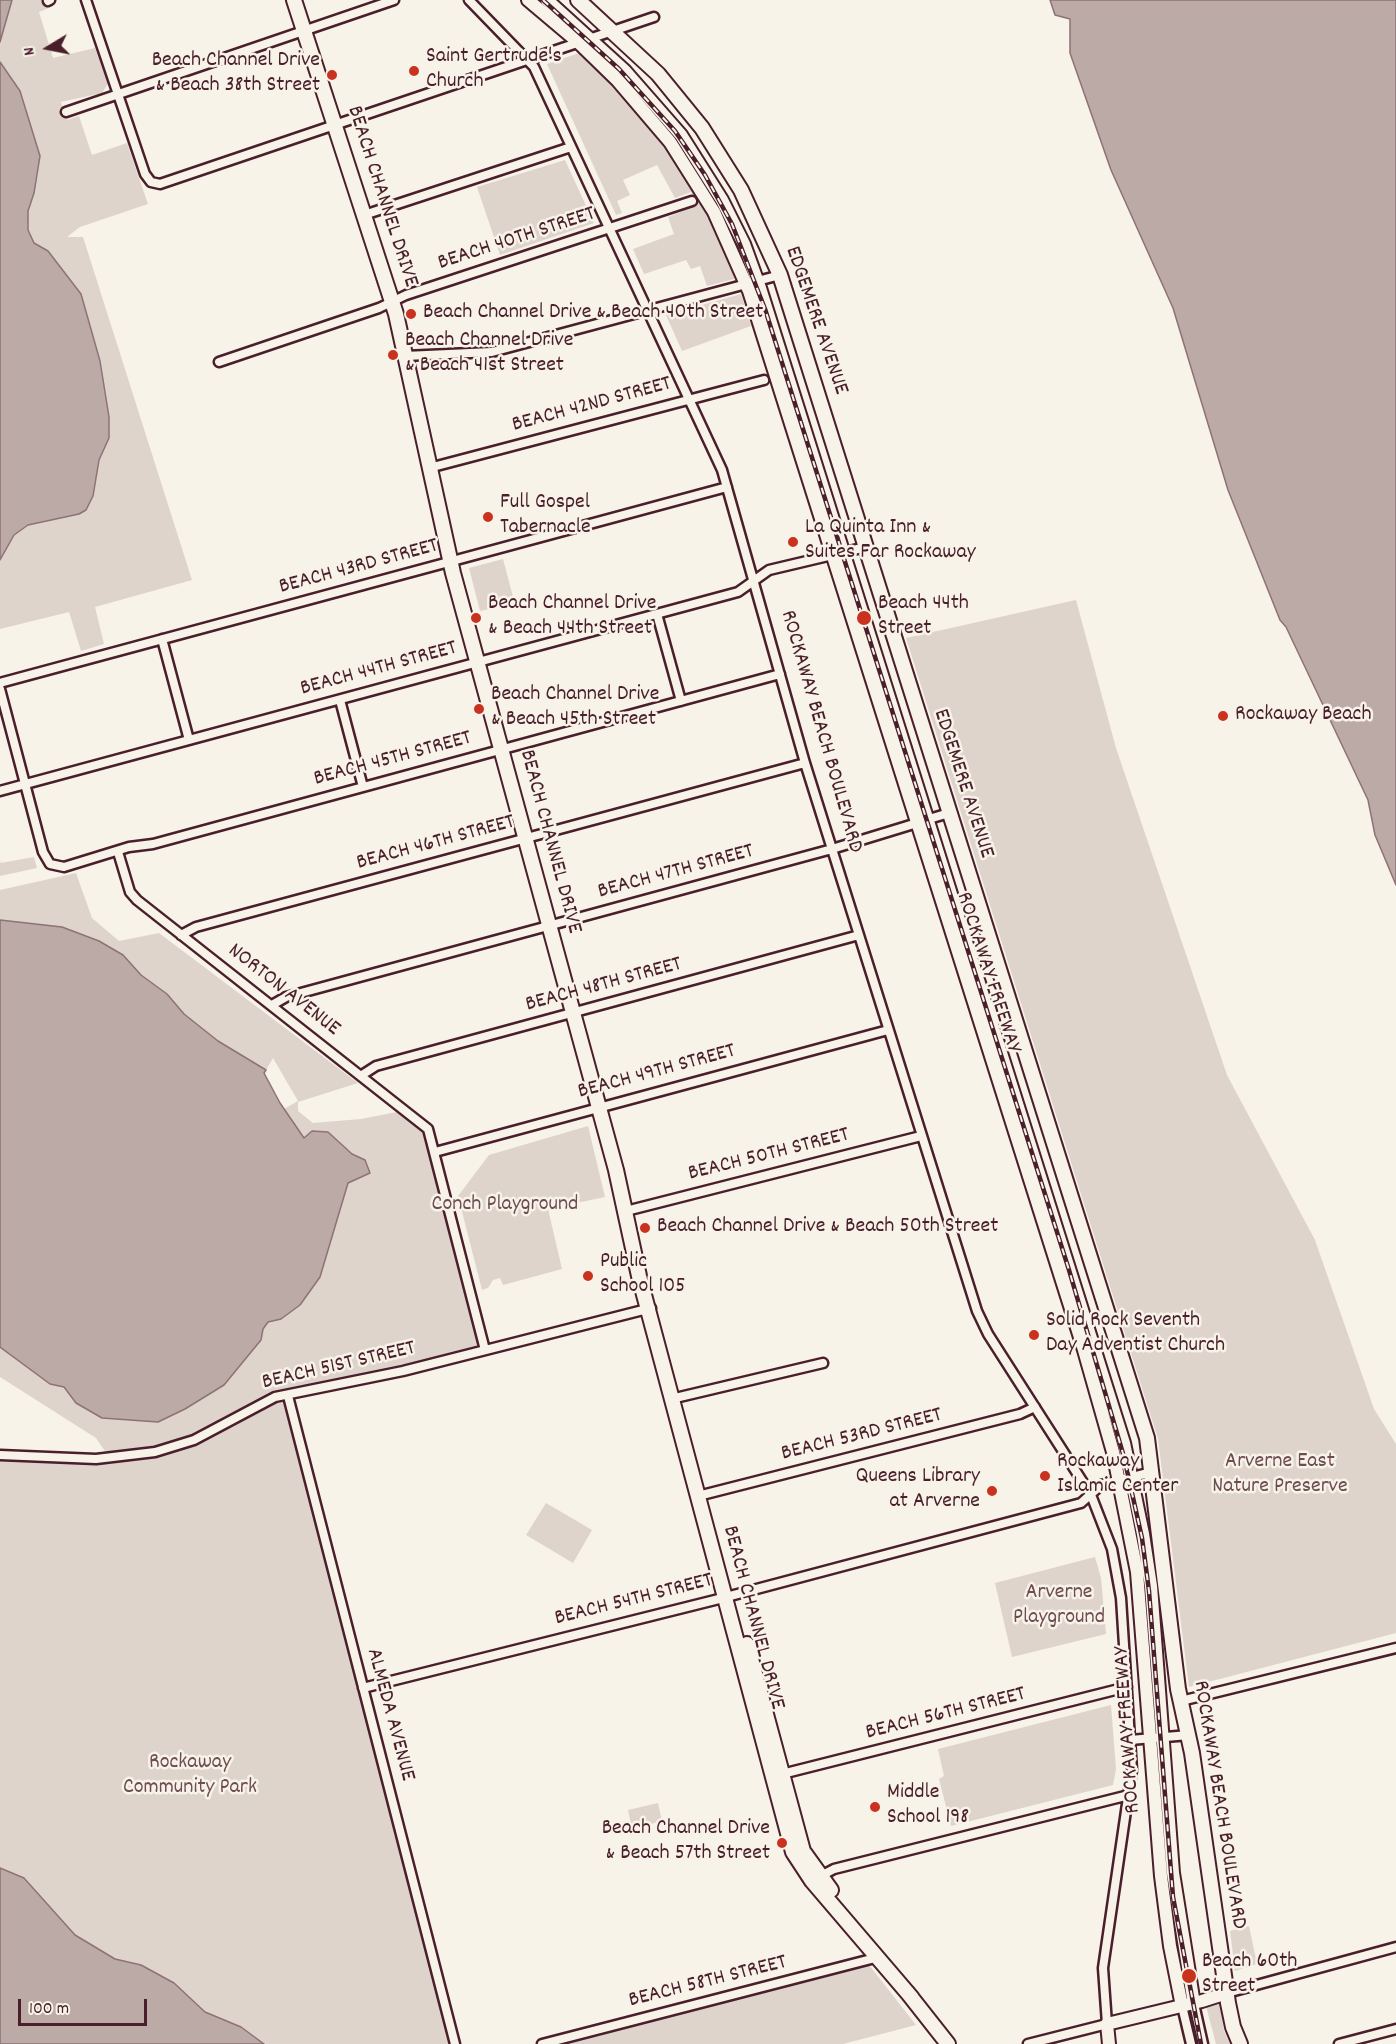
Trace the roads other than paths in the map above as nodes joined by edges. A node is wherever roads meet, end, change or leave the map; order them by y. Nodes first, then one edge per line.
1 (86, 0) edge
2 (294, 0) edge
3 (394, 0) edge
4 (469, 0) edge
5 (528, 0) edge
6 (547, 0) edge
7 (578, 0) edge
8 (654, 17) dead end
9 (614, 31) junction
10 (304, 32) junction
11 (585, 41) junction
12 (529, 59) junction
13 (118, 95) junction
14 (66, 112) dead end
15 (334, 125) junction
16 (571, 147) junction
17 (692, 201) dead end
18 (364, 215) junction
19 (609, 228) junction
20 (780, 275) junction
21 (752, 282) junction
22 (393, 302) junction
23 (648, 310) junction
24 (405, 356) junction
25 (219, 362) dead end
26 (764, 380) dead end
27 (689, 399) junction
28 (429, 468) junction
29 (727, 488) junction
30 (866, 547) junction
31 (838, 554) junction
32 (450, 562) junction
33 (754, 581) junction
34 (657, 614) junction
35 (162, 639) junction
36 (477, 662) junction
37 (780, 674) junction
38 (0, 683) edge
39 (0, 689) edge
40 (340, 699) junction
41 (681, 701) junction
42 (189, 740) junction
43 (502, 750) junction
44 (805, 763) junction
45 (25, 784) junction
46 (363, 787) junction
47 (0, 791) edge
48 (949, 813) junction
49 (923, 821) junction
50 (526, 838) junction
51 (832, 849) junction
52 (118, 852) junction
53 (550, 926) junction
54 (181, 935) junction
55 (859, 935) junction
56 (272, 1005) junction
57 (573, 1013) junction
58 (888, 1030) junction
59 (362, 1075) junction
60 (599, 1108) junction
61 (921, 1136) junction
62 (435, 1152) junction
63 (626, 1211) junction
64 (651, 1308) junction
65 (484, 1350) junction
66 (823, 1363) dead end
67 (288, 1396) junction
68 (675, 1398) junction
69 (1035, 1407) junction
70 (0, 1455) edge
71 (1152, 1472) junction
72 (1126, 1479) junction
73 (701, 1495) junction
74 (1091, 1495) junction
75 (729, 1595) junction
76 (1172, 1643) joint
77 (1396, 1648) edge
78 (363, 1688) junction
79 (1127, 1688) junction
80 (1181, 1701) junction
81 (1189, 1736) junction
82 (1157, 1738) junction
83 (1130, 1740) junction
84 (778, 1775) junction
85 (1129, 1795) junction
86 (816, 1878) junction
87 (1396, 1947) edge
88 (879, 1957) junction
89 (1227, 1993) junction
90 (1188, 2005) junction
91 (1107, 2024) junction
92 (1396, 2029) edge
93 (455, 2044) edge
94 (542, 2044) edge
95 (948, 2044) edge
96 (1028, 2044) edge
97 (1109, 2044) edge
98 (1191, 2044) edge
99 (1203, 2044) edge
100 (1240, 2044) edge
101 (1339, 2044) edge

1 - 13 street
2 - 10 main road, BEACH CHANNEL DRIVE
3 - 10 street
4 - 12 street, ROCKAWAY BEACH BOULEVARD
5 - 11 street, ROCKAWAY FREEWAY
6 - 11 street, ROCKAWAY FREEWAY
7 - 9 main road, EDGEMERE AVENUE
8 - 9 street
9 - 11 street
9 - 20 main road, EDGEMERE AVENUE
10 - 13 street
10 - 15 main road, BEACH CHANNEL DRIVE
11 - 12 street
11 - 21 street, ROCKAWAY FREEWAY
12 - 15 street
12 - 16 street, ROCKAWAY BEACH BOULEVARD
13 - 14 street
13 - 15 street
15 - 18 main road, BEACH CHANNEL DRIVE
16 - 18 street
16 - 19 street, ROCKAWAY BEACH BOULEVARD
17 - 19 street, BEACH 40TH STREET
18 - 22 main road, BEACH CHANNEL DRIVE
19 - 22 street, BEACH 40TH STREET
19 - 23 street, ROCKAWAY BEACH BOULEVARD
20 - 21 street
20 - 30 main road, EDGEMERE AVENUE
21 - 23 street
21 - 31 street, ROCKAWAY FREEWAY
22 - 24 main road, BEACH CHANNEL DRIVE
22 - 25 street, BEACH 40TH STREET
23 - 24 street
23 - 27 street, ROCKAWAY BEACH BOULEVARD
24 - 28 main road, BEACH CHANNEL DRIVE
26 - 27 street, BEACH 42ND STREET
27 - 28 street, BEACH 42ND STREET
27 - 29 street, ROCKAWAY BEACH BOULEVARD
28 - 32 main road, BEACH CHANNEL DRIVE
29 - 32 street, BEACH 43RD STREET
29 - 33 street, ROCKAWAY BEACH BOULEVARD
30 - 31 street, BEACH 44TH STREET
30 - 48 main road, EDGEMERE AVENUE
31 - 33 street, BEACH 44TH STREET
31 - 49 street, ROCKAWAY FREEWAY
32 - 35 street, BEACH 43RD STREET
32 - 36 main road, BEACH CHANNEL DRIVE
33 - 34 street, BEACH 44TH STREET
33 - 37 street, ROCKAWAY BEACH BOULEVARD
34 - 36 street, BEACH 44TH STREET
34 - 41 street
35 - 38 street, BEACH 43RD STREET
35 - 42 street
36 - 40 street, BEACH 44TH STREET
36 - 43 main road, BEACH CHANNEL DRIVE
37 - 41 street, BEACH 45TH STREET
37 - 44 street, ROCKAWAY BEACH BOULEVARD
39 - 45 street
40 - 42 street, BEACH 44TH STREET
40 - 46 street
41 - 43 street, BEACH 45TH STREET
42 - 45 street, BEACH 44TH STREET
43 - 46 street, BEACH 45TH STREET
43 - 50 main road, BEACH CHANNEL DRIVE
44 - 50 street, BEACH 46TH STREET
44 - 51 street, ROCKAWAY BEACH BOULEVARD
45 - 47 street, BEACH 44TH STREET
45 - 52 street, BEACH 45TH STREET
46 - 52 street, BEACH 45TH STREET
48 - 49 street, BEACH 47TH STREET
48 - 71 main road, EDGEMERE AVENUE
49 - 51 street, BEACH 47TH STREET
49 - 72 street, ROCKAWAY FREEWAY
50 - 53 main road, BEACH CHANNEL DRIVE
50 - 54 street, BEACH 46TH STREET
51 - 53 street, BEACH 47TH STREET
51 - 55 street, ROCKAWAY BEACH BOULEVARD
52 - 54 street, NORTON AVENUE
53 - 56 street, BEACH 47TH STREET
53 - 57 main road, BEACH CHANNEL DRIVE
54 - 56 street, NORTON AVENUE
55 - 57 street, BEACH 48TH STREET
55 - 58 street, ROCKAWAY BEACH BOULEVARD
56 - 59 street, NORTON AVENUE
57 - 59 street, BEACH 48TH STREET
57 - 60 main road, BEACH CHANNEL DRIVE
58 - 60 street, BEACH 49TH STREET
58 - 61 street, ROCKAWAY BEACH BOULEVARD
59 - 62 street, NORTON AVENUE
60 - 62 street, BEACH 49TH STREET
60 - 63 main road, BEACH CHANNEL DRIVE
61 - 63 street, BEACH 50TH STREET
61 - 69 street, ROCKAWAY BEACH BOULEVARD
62 - 65 street, NORTON AVENUE
63 - 64 main road, BEACH CHANNEL DRIVE
64 - 65 street, BEACH 51ST STREET
64 - 68 main road, BEACH CHANNEL DRIVE
65 - 67 street, BEACH 51ST STREET
66 - 68 street
67 - 70 street, BEACH 51ST STREET
67 - 78 street, ALMEDA AVENUE
68 - 73 main road, BEACH CHANNEL DRIVE
69 - 73 street, BEACH 53RD STREET
69 - 74 street, ROCKAWAY BEACH BOULEVARD
71 - 72 street, BEACH 54TH STREET
71 - 76 main road, EDGEMERE AVENUE
72 - 74 street, BEACH 54TH STREET
72 - 82 street, ROCKAWAY FREEWAY
73 - 75 main road, BEACH CHANNEL DRIVE
74 - 75 street, BEACH 54TH STREET
74 - 79 street, ROCKAWAY BEACH BOULEVARD
75 - 78 street, BEACH 54TH STREET
75 - 84 main road, BEACH CHANNEL DRIVE
76 - 80 main road, ROCKAWAY BEACH BOULEVARD
77 - 80 street
78 - 93 street, ALMEDA AVENUE
79 - 83 street, ROCKAWAY BEACH BOULEVARD
79 - 84 street, BEACH 56TH STREET
80 - 81 main road, ROCKAWAY BEACH BOULEVARD
81 - 82 street
81 - 89 main road, ROCKAWAY BEACH BOULEVARD
82 - 83 street
82 - 90 street, ROCKAWAY FREEWAY
83 - 85 street, ROCKAWAY BEACH BOULEVARD
84 - 86 main road, BEACH CHANNEL DRIVE
85 - 86 street
85 - 91 street, ROCKAWAY BEACH BOULEVARD
86 - 88 main road, BEACH CHANNEL DRIVE
87 - 89 street
88 - 94 street, BEACH 58TH STREET
88 - 95 main road, BEACH CHANNEL DRIVE
89 - 90 street
89 - 100 main road, ROCKAWAY BEACH BOULEVARD
90 - 91 street
90 - 98 street, ROCKAWAY FREEWAY
90 - 99 street, ROCKAWAY FREEWAY
91 - 96 street
91 - 97 street
92 - 101 street

